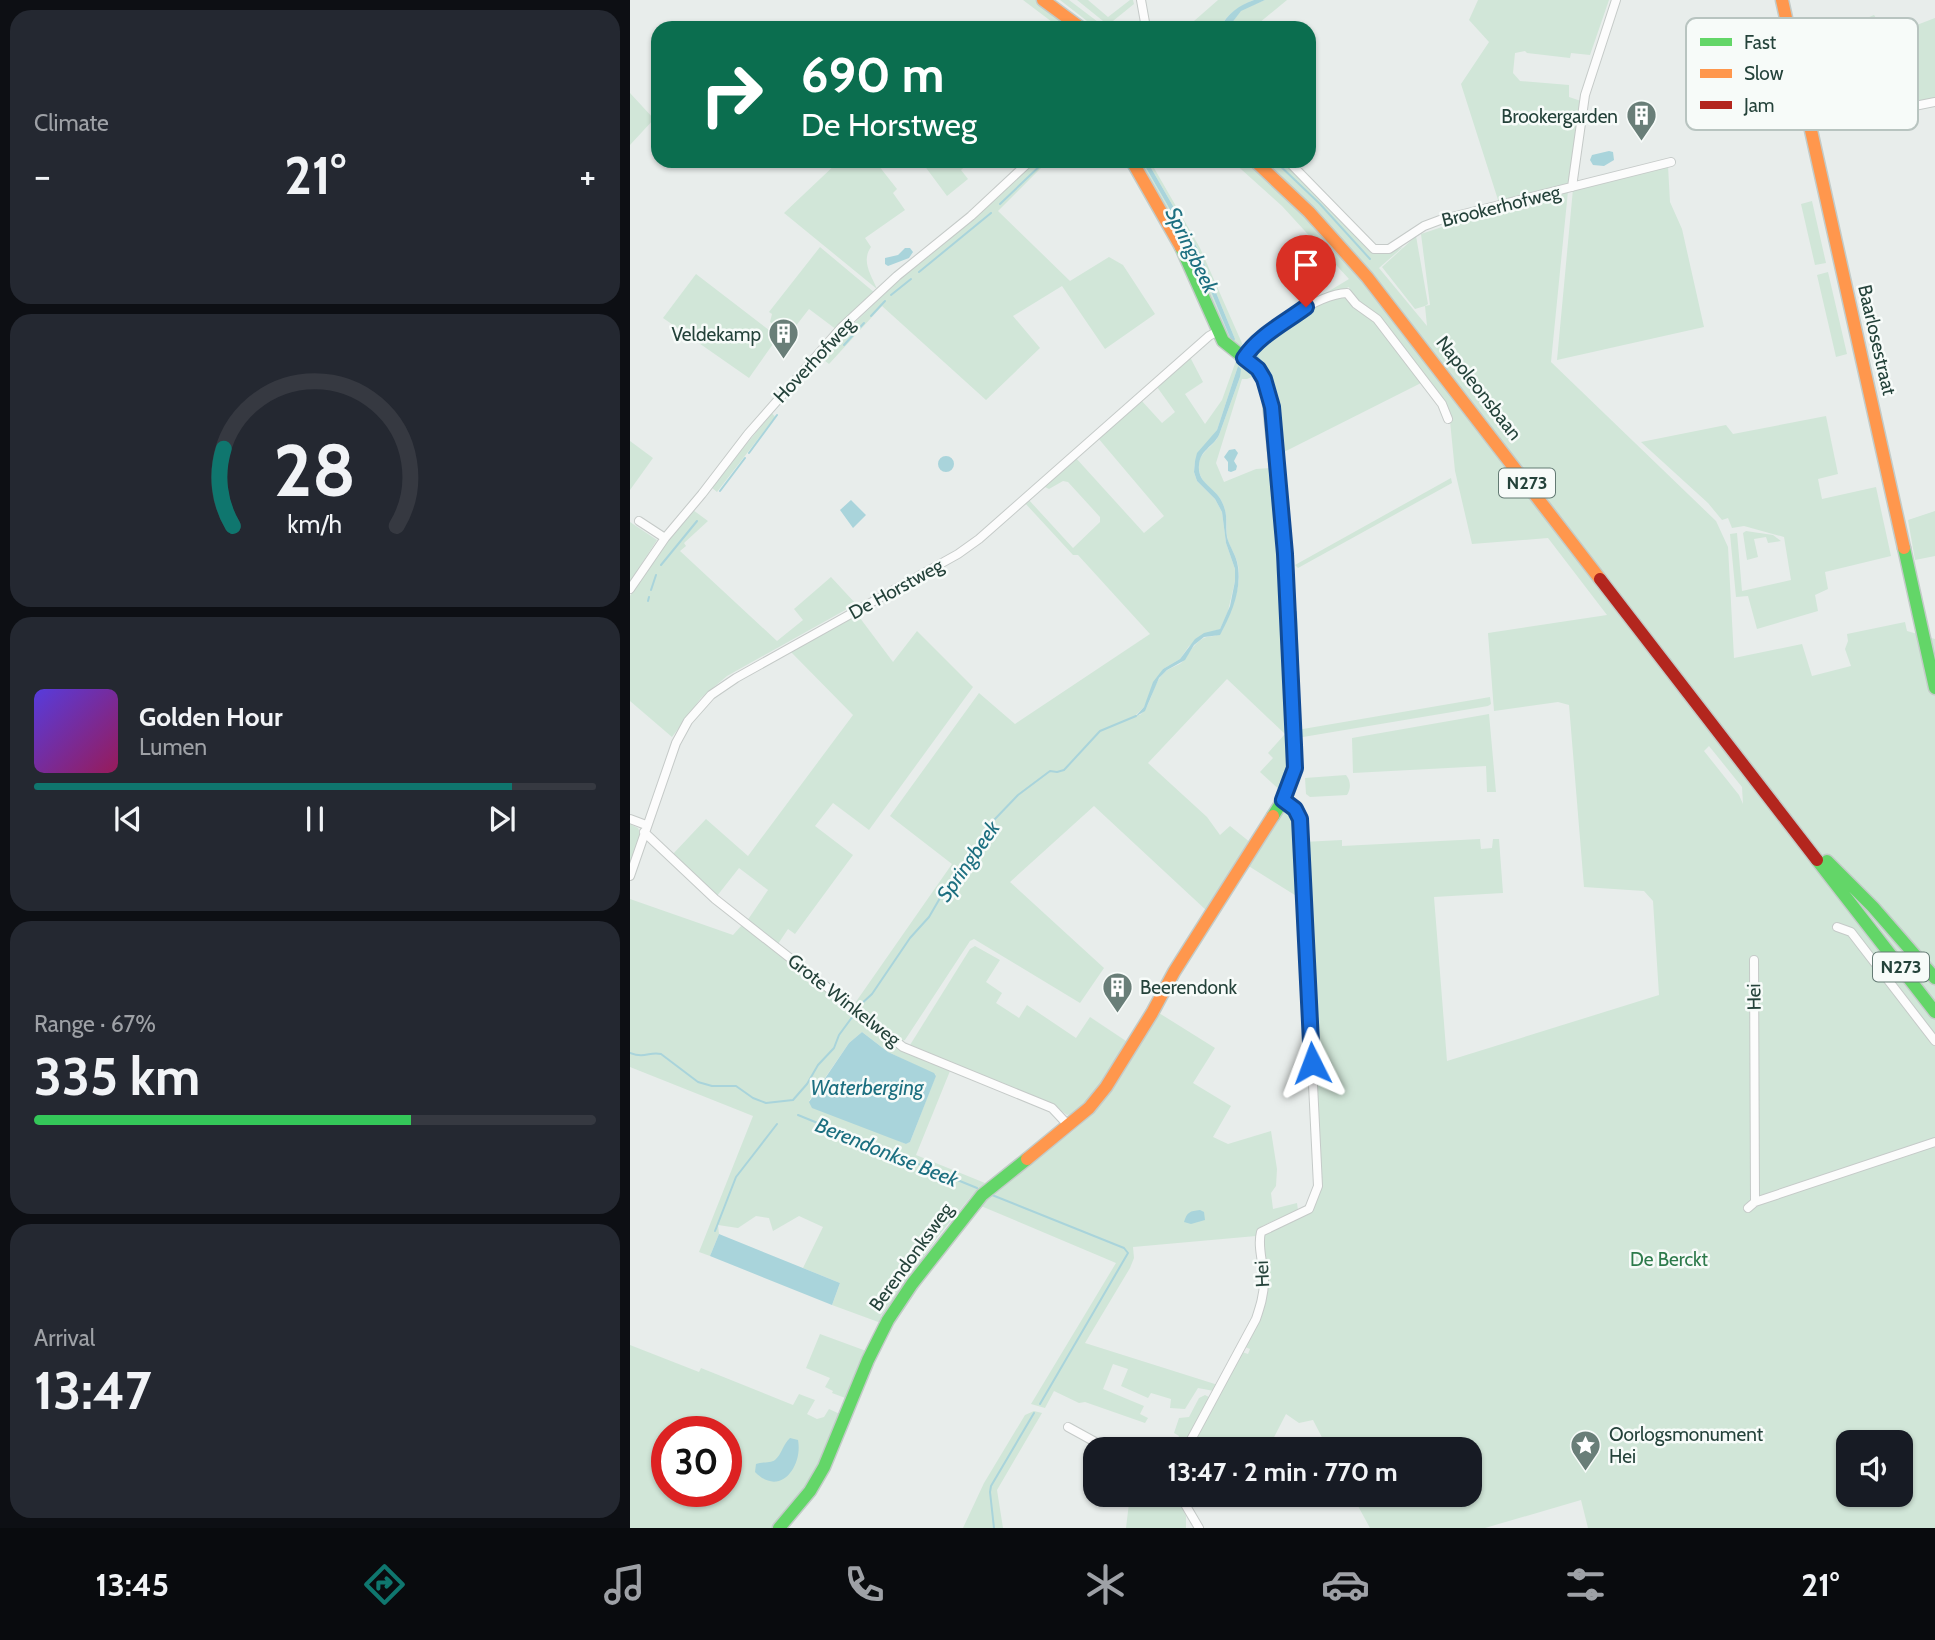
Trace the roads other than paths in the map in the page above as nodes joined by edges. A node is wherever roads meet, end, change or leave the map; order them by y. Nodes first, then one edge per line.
1 (1043, 0) edge
2 (1056, 0) edge
3 (1141, 0) edge
4 (1616, 0) edge
5 (1782, 0) edge
6 (1786, 18) edge
7 (1072, 21) edge
8 (1084, 21) edge
9 (1145, 21) edge
10 (1811, 130) edge
11 (1671, 162) dead end
12 (1022, 168) edge
13 (1136, 168) edge
14 (1262, 168) edge
15 (1295, 168) edge
16 (1572, 187) junction
17 (1218, 331) junction
18 (1244, 358) junction
19 (1448, 419) dead end
20 (639, 521) dead end
21 (664, 538) junction
22 (630, 589) edge
23 (1935, 688) edge
24 (1283, 800) junction
25 (1786, 818) junction
26 (630, 820) edge
27 (645, 829) junction
28 (630, 876) edge
29 (1837, 927) dead end
30 (1754, 960) dead end
31 (1935, 978) edge
32 (1935, 1012) edge
33 (1934, 1036) edge
34 (1068, 1125) junction
35 (1935, 1142) edge
36 (1068, 1427) dead end
37 (1086, 1437) edge
38 (1192, 1437) edge
39 (1187, 1507) edge
40 (779, 1528) edge
41 (1199, 1528) edge

1 - 7 street
2 - 8 street
3 - 9 street
4 - 16 street
5 - 6 street, Baarlosestraat
10 - 23 street, Baarlosestraat
11 - 16 street, Brookerhofweg
12 - 21 street, Hoverhofweg
13 - 17 street
14 - 25 street, Napoleonsbaan / N273
15 - 16 street, Brookerhofweg
17 - 18 street, Berendonksweg
17 - 27 street, De Horstweg
18 - 19 street
18 - 24 street, Berendonksweg
20 - 21 street
21 - 22 street, Hoverhofweg
24 - 34 street, Berendonksweg
24 - 38 street, Hei
25 - 31 street, Napoleonsbaan / N273
25 - 32 street, Napoleonsbaan / N273
26 - 27 street, Grote Winkelweg
27 - 28 street, De Horstweg
27 - 34 street, Grote Winkelweg
29 - 33 street
30 - 35 street, Hei
34 - 40 street, Berendonksweg
36 - 37 street
39 - 41 street

